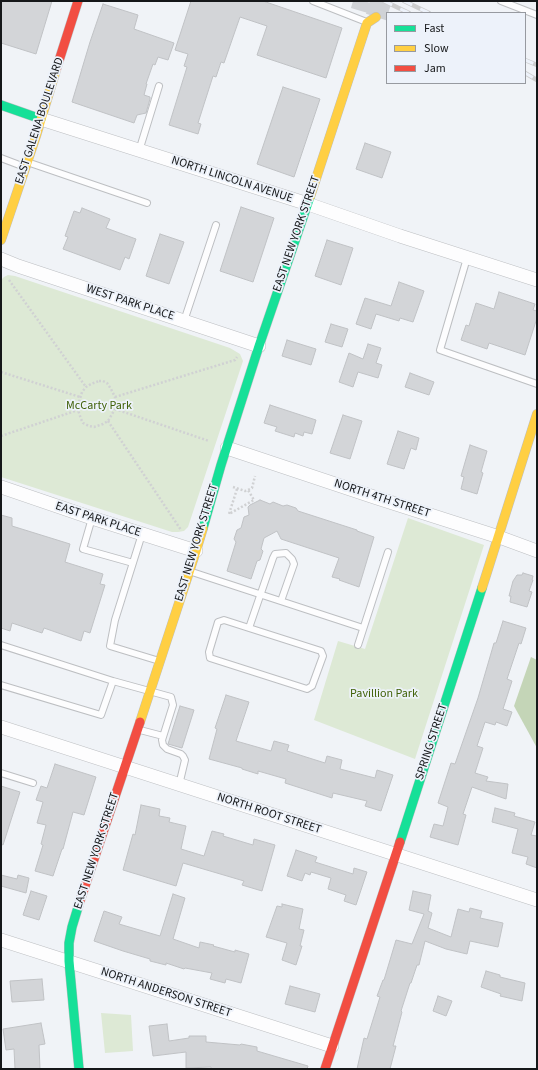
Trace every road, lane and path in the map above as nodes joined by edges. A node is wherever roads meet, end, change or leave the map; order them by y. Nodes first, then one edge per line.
1 (78, 1) edge
2 (313, 1) edge
3 (501, 1) edge
4 (361, 11) dead end
5 (537, 15) edge
6 (376, 17) tunnel mouth
7 (368, 23) junction
8 (159, 86) dead end
9 (1, 105) edge
10 (41, 119) junction
11 (139, 151) junction
12 (1, 158) edge
13 (26, 165) junction
14 (147, 203) dead end
15 (308, 204) junction
16 (216, 225) dead end
17 (1, 240) edge
18 (1, 258) edge
19 (467, 258) junction
20 (9, 280) dead end
21 (537, 280) edge
22 (184, 321) junction
23 (259, 346) junction
24 (240, 352) dead end
25 (1, 372) edge
26 (537, 384) edge
27 (86, 387) junction
28 (80, 397) junction
29 (115, 398) junction
30 (115, 409) junction
31 (78, 410) junction
32 (537, 414) edge
33 (108, 421) junction
34 (1, 436) edge
35 (209, 441) dead end
36 (227, 448) junction
37 (255, 476) dead end
38 (1, 487) edge
39 (233, 487) dead end
40 (237, 489) junction
41 (248, 490) junction
42 (92, 518) junction
43 (181, 530) dead end
44 (142, 534) junction
45 (499, 537) junction
46 (196, 551) junction
47 (537, 551) edge
48 (388, 552) dead end
49 (133, 563) junction
50 (189, 571) junction
51 (260, 594) junction
52 (281, 601) junction
53 (249, 628) junction
54 (363, 628) junction
55 (1, 645) edge
56 (358, 645) dead end
57 (159, 661) junction
58 (113, 681) junction
59 (1, 685) edge
60 (149, 691) junction
61 (1, 727) edge
62 (137, 729) junction
63 (163, 736) junction
64 (125, 767) junction
65 (1, 773) edge
66 (33, 783) dead end
67 (179, 785) junction
68 (396, 854) junction
69 (537, 900) edge
70 (1, 940) edge
71 (69, 961) junction
72 (332, 1046) junction
73 (79, 1069) edge
74 (325, 1069) edge

1 - 10 main road, EAST GALENA BOULEVARD
2 - 7 lane
3 - 5 lane
4 - 7 main road
6 - 7 main road
7 - 15 main road, EAST NEW YORK STREET
8 - 11 lane
9 - 10 main road
10 - 11 street, NORTH LINCOLN AVENUE
10 - 13 main road, EAST GALENA BOULEVARD
11 - 15 street, NORTH LINCOLN AVENUE
12 - 13 lane
13 - 14 lane
13 - 17 main road, EAST GALENA BOULEVARD
15 - 19 street, NORTH LINCOLN AVENUE
15 - 23 main road, EAST NEW YORK STREET
16 - 22 lane
18 - 22 street, WEST PARK PLACE
19 - 21 street, NORTH LINCOLN AVENUE
19 - 26 lane
20 - 27 path
22 - 23 street, WEST PARK PLACE
23 - 36 main road, EAST NEW YORK STREET
24 - 29 path
25 - 28 path
27 - 28 path
27 - 29 path
28 - 31 path
29 - 30 path
30 - 33 path
30 - 35 path
31 - 33 path
31 - 34 path
32 - 45 main road, SPRING STREET
33 - 43 path
36 - 45 street, NORTH 4TH STREET
36 - 46 main road, EAST NEW YORK STREET
37 - 41 path
38 - 42 street, EAST PARK PLACE
39 - 40 path
40 - 41 path
40 - 41 path
42 - 44 street, EAST PARK PLACE
42 - 49 lane
44 - 46 street, EAST PARK PLACE
44 - 49 lane
45 - 47 street, NORTH 4TH STREET
45 - 68 main road, SPRING STREET
46 - 50 main road, EAST NEW YORK STREET
48 - 54 lane
49 - 57 lane
50 - 51 lane
50 - 57 main road, EAST NEW YORK STREET
51 - 52 lane
51 - 52 lane
51 - 53 lane
52 - 54 lane
53 - 53 lane
54 - 56 lane
55 - 58 lane
57 - 60 main road, EAST NEW YORK STREET
58 - 59 lane
58 - 60 lane
60 - 62 main road, EAST NEW YORK STREET
60 - 63 lane
61 - 64 street, NORTH ROOT STREET
62 - 63 lane
62 - 64 main road, EAST NEW YORK STREET
63 - 67 lane
64 - 67 street, NORTH ROOT STREET
64 - 71 main road, EAST NEW YORK STREET
65 - 66 lane
67 - 68 street, NORTH ROOT STREET
68 - 69 street, NORTH ROOT STREET
68 - 72 main road, SPRING STREET
70 - 71 street, NORTH ANDERSON STREET
71 - 72 street, NORTH ANDERSON STREET
71 - 73 main road, EAST NEW YORK STREET
72 - 74 main road, SPRING STREET

